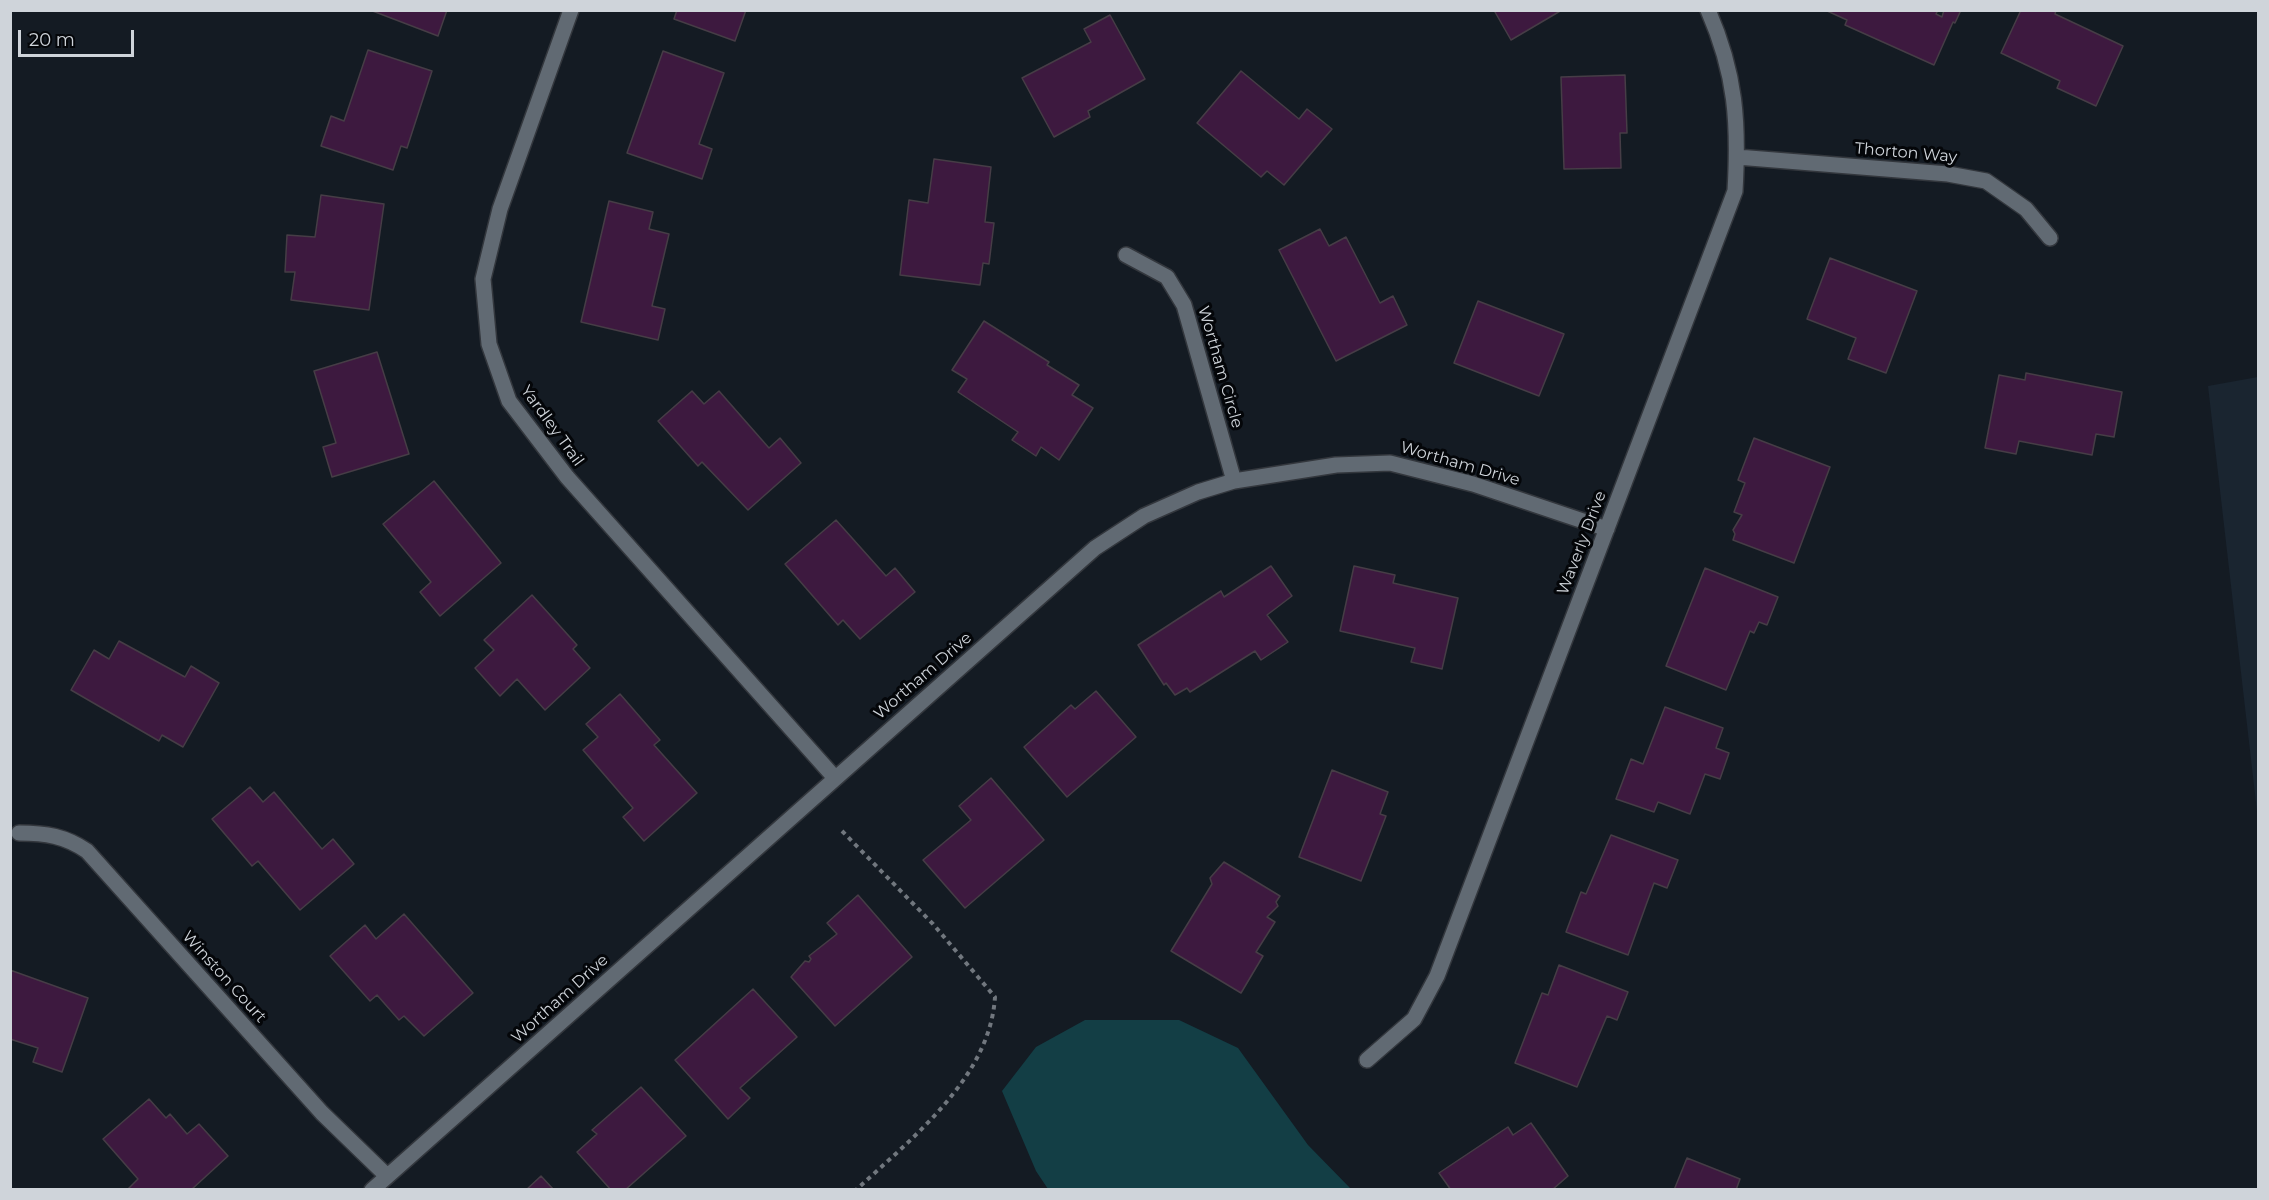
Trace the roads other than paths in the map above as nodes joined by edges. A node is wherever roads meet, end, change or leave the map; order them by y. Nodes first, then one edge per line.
1 (571, 10) edge
2 (1708, 10) edge
3 (1737, 157) junction
4 (2050, 238) dead end
5 (1126, 255) dead end
6 (1234, 481) junction
7 (1607, 530) junction
8 (835, 778) junction
9 (19, 833) dead end
10 (1367, 1060) dead end
11 (387, 1176) junction
12 (372, 1190) edge

1 - 8 street, Yardley Trail
2 - 3 street, Waverly Drive
3 - 4 street, Thorton Way
3 - 7 street, Waverly Drive
5 - 6 street, Wortham Circle
6 - 7 street, Wortham Drive
6 - 8 street, Wortham Drive
7 - 10 street, Waverly Drive
8 - 11 street, Wortham Drive
9 - 11 street, Winston Court
11 - 12 street, Wortham Drive

